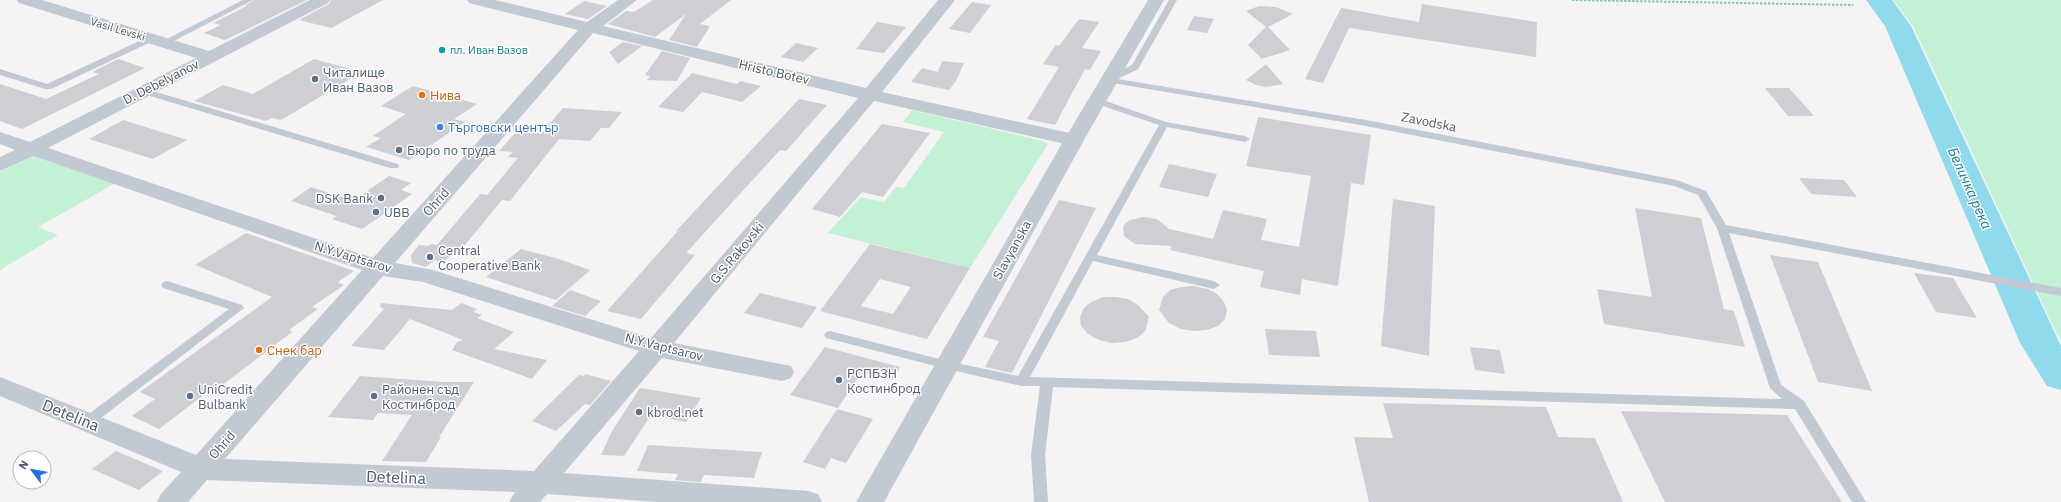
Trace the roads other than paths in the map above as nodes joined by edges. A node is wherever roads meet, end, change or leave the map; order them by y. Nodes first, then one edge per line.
1 (25, 0) edge
2 (249, 0) edge
3 (322, 0) edge
4 (475, 0) edge
5 (630, 0) edge
6 (947, 0) edge
7 (1156, 0) edge
8 (1173, 0) edge
9 (589, 28) junction
10 (156, 41) junction
11 (211, 57) junction
12 (0, 72) edge
13 (1110, 80) junction
14 (143, 91) junction
15 (870, 95) junction
16 (1098, 100) junction
17 (1164, 124) junction
18 (0, 138) edge
19 (1245, 139) dead end
20 (1074, 140) junction
21 (30, 149) junction
22 (0, 165) edge
23 (394, 166) dead end
24 (1722, 228) junction
25 (1090, 257) junction
26 (378, 268) junction
27 (167, 285) dead end
28 (1214, 285) dead end
29 (2061, 292) edge
30 (830, 335) dead end
31 (656, 348) junction
32 (947, 365) junction
33 (782, 372) dead end
34 (1021, 381) junction
35 (1047, 382) junction
36 (0, 386) edge
37 (1799, 404) junction
38 (87, 422) junction
39 (201, 469) junction
40 (531, 492) edge
41 (172, 502) edge
42 (808, 502) edge
43 (870, 502) edge
44 (1041, 502) edge
45 (1859, 502) edge

1 - 10 street, Vasil Levski
2 - 10 lane
3 - 11 street, D. Debelyanov
4 - 9 street, Hristo Botev
5 - 9 street, Ohrid
6 - 15 street, G.S.Rakovski
7 - 13 street, Slavyanska
8 - 13 lane
9 - 15 street, Hristo Botev
9 - 26 street, Ohrid
10 - 11 street, Vasil Levski
10 - 12 lane
11 - 14 street, D. Debelyanov
13 - 16 street, Slavyanska
13 - 24 lane, Zavodska
14 - 21 street, D. Debelyanov
14 - 23 lane
15 - 20 street, Hristo Botev
15 - 31 street, G.S.Rakovski
16 - 17 lane
16 - 20 street, Slavyanska
17 - 19 lane
17 - 25 lane
18 - 21 street, N.Y.Vaptsarov
20 - 32 street, Slavyanska
21 - 22 street, D. Debelyanov
21 - 26 street, N.Y.Vaptsarov
24 - 29 lane
24 - 37 lane, Zavodska
25 - 28 lane
25 - 34 lane
26 - 31 street, N.Y.Vaptsarov
26 - 39 street, Ohrid
27 - 38 lane
30 - 32 lane
31 - 33 street, N.Y.Vaptsarov
31 - 40 street, G.S.Rakovski
32 - 34 lane
32 - 43 street, Slavyanska
34 - 35 lane
35 - 37 lane
35 - 44 lane
36 - 38 street, Detelina
37 - 45 lane
38 - 39 street, Detelina
39 - 40 street, Detelina
39 - 41 street, Ohrid
40 - 42 street, Detelina

